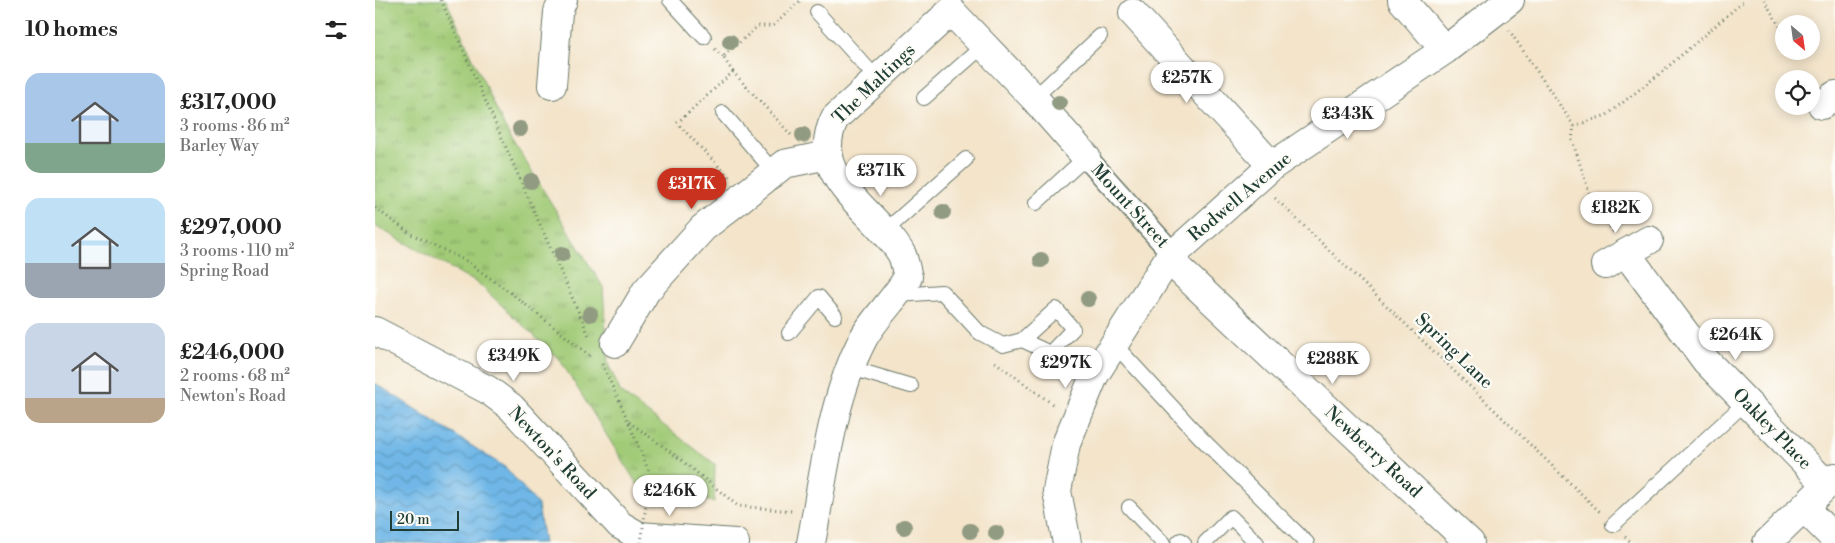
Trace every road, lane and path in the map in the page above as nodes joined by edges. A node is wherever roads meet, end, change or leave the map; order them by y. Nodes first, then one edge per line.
1 (441, 0) edge
2 (563, 0) edge
3 (670, 0) edge
4 (801, 0) edge
5 (1402, 0) edge
6 (1745, 0) edge
7 (1764, 0) edge
8 (946, 6) edge
9 (1503, 6) edge
10 (817, 12) dead end
11 (1133, 13) dead end
12 (1775, 19) edge
13 (1100, 36) dead end
14 (704, 37) dead end
15 (983, 46) junction
16 (1445, 50) junction
17 (733, 72) dead end
18 (877, 79) junction
19 (552, 85) dead end
20 (924, 98) dead end
21 (1034, 98) junction
22 (723, 113) dead end
23 (1574, 126) junction
24 (828, 156) junction
25 (1086, 157) junction
26 (966, 159) dead end
27 (774, 172) junction
28 (1264, 173) junction
29 (1590, 195) dead end
30 (1036, 203) dead end
31 (375, 208) edge
32 (884, 232) junction
33 (1627, 252) dead end
34 (1171, 256) junction
35 (898, 295) junction
36 (835, 316) dead end
37 (375, 331) edge
38 (789, 333) dead end
39 (1022, 340) dead end
40 (1115, 345) junction
41 (601, 350) junction
42 (851, 368) junction
43 (911, 386) dead end
44 (1746, 402) junction
45 (629, 422) junction
46 (1831, 481) edge
47 (1129, 507) dead end
48 (1804, 508) junction
49 (817, 513) junction
50 (1613, 525) junction
51 (1835, 539) edge
52 (641, 543) edge
53 (735, 543) edge
54 (811, 543) edge
55 (1067, 543) edge
56 (1163, 543) edge
57 (1178, 543) edge
58 (1184, 543) edge
59 (1205, 543) edge
60 (1257, 543) edge
61 (1307, 543) edge
62 (1470, 543) edge
63 (1632, 543) edge
64 (1767, 543) edge

1 - 41 path
2 - 19 street
3 - 14 lane
4 - 17 path
5 - 16 street
6 - 23 path
7 - 12 path
8 - 15 street, The Maltings
8 - 18 street, The Maltings
9 - 16 street, Rodwell Avenue
9 - 23 path
10 - 18 lane
11 - 28 street
13 - 21 lane
15 - 20 lane
15 - 21 street, The Maltings
16 - 28 street, Rodwell Avenue
18 - 24 street, The Maltings
21 - 25 street, The Maltings
22 - 27 lane
23 - 29 path
24 - 27 street
24 - 32 street, The Maltings
25 - 30 lane
25 - 34 street, Mount Street
26 - 32 lane
27 - 41 street
28 - 34 street, Rodwell Avenue
28 - 50 path, Spring Lane
31 - 41 path
32 - 35 street, The Maltings
33 - 44 street, Oakley Place
34 - 40 street, Rodwell Avenue
34 - 62 street, Newberry Road
35 - 39 lane
35 - 42 street, The Maltings
36 - 38 lane
37 - 53 street, Newton's Road
40 - 55 street, Rodwell Avenue
40 - 61 lane
41 - 45 path
42 - 43 lane
42 - 49 street, The Maltings
44 - 46 street, Oakley Place
44 - 50 lane
45 - 49 path
45 - 52 path, bridge
46 - 48 street
47 - 56 lane
48 - 51 street
48 - 64 street
49 - 54 street, The Maltings
50 - 63 path, Spring Lane
57 - 58 lane
59 - 60 lane

